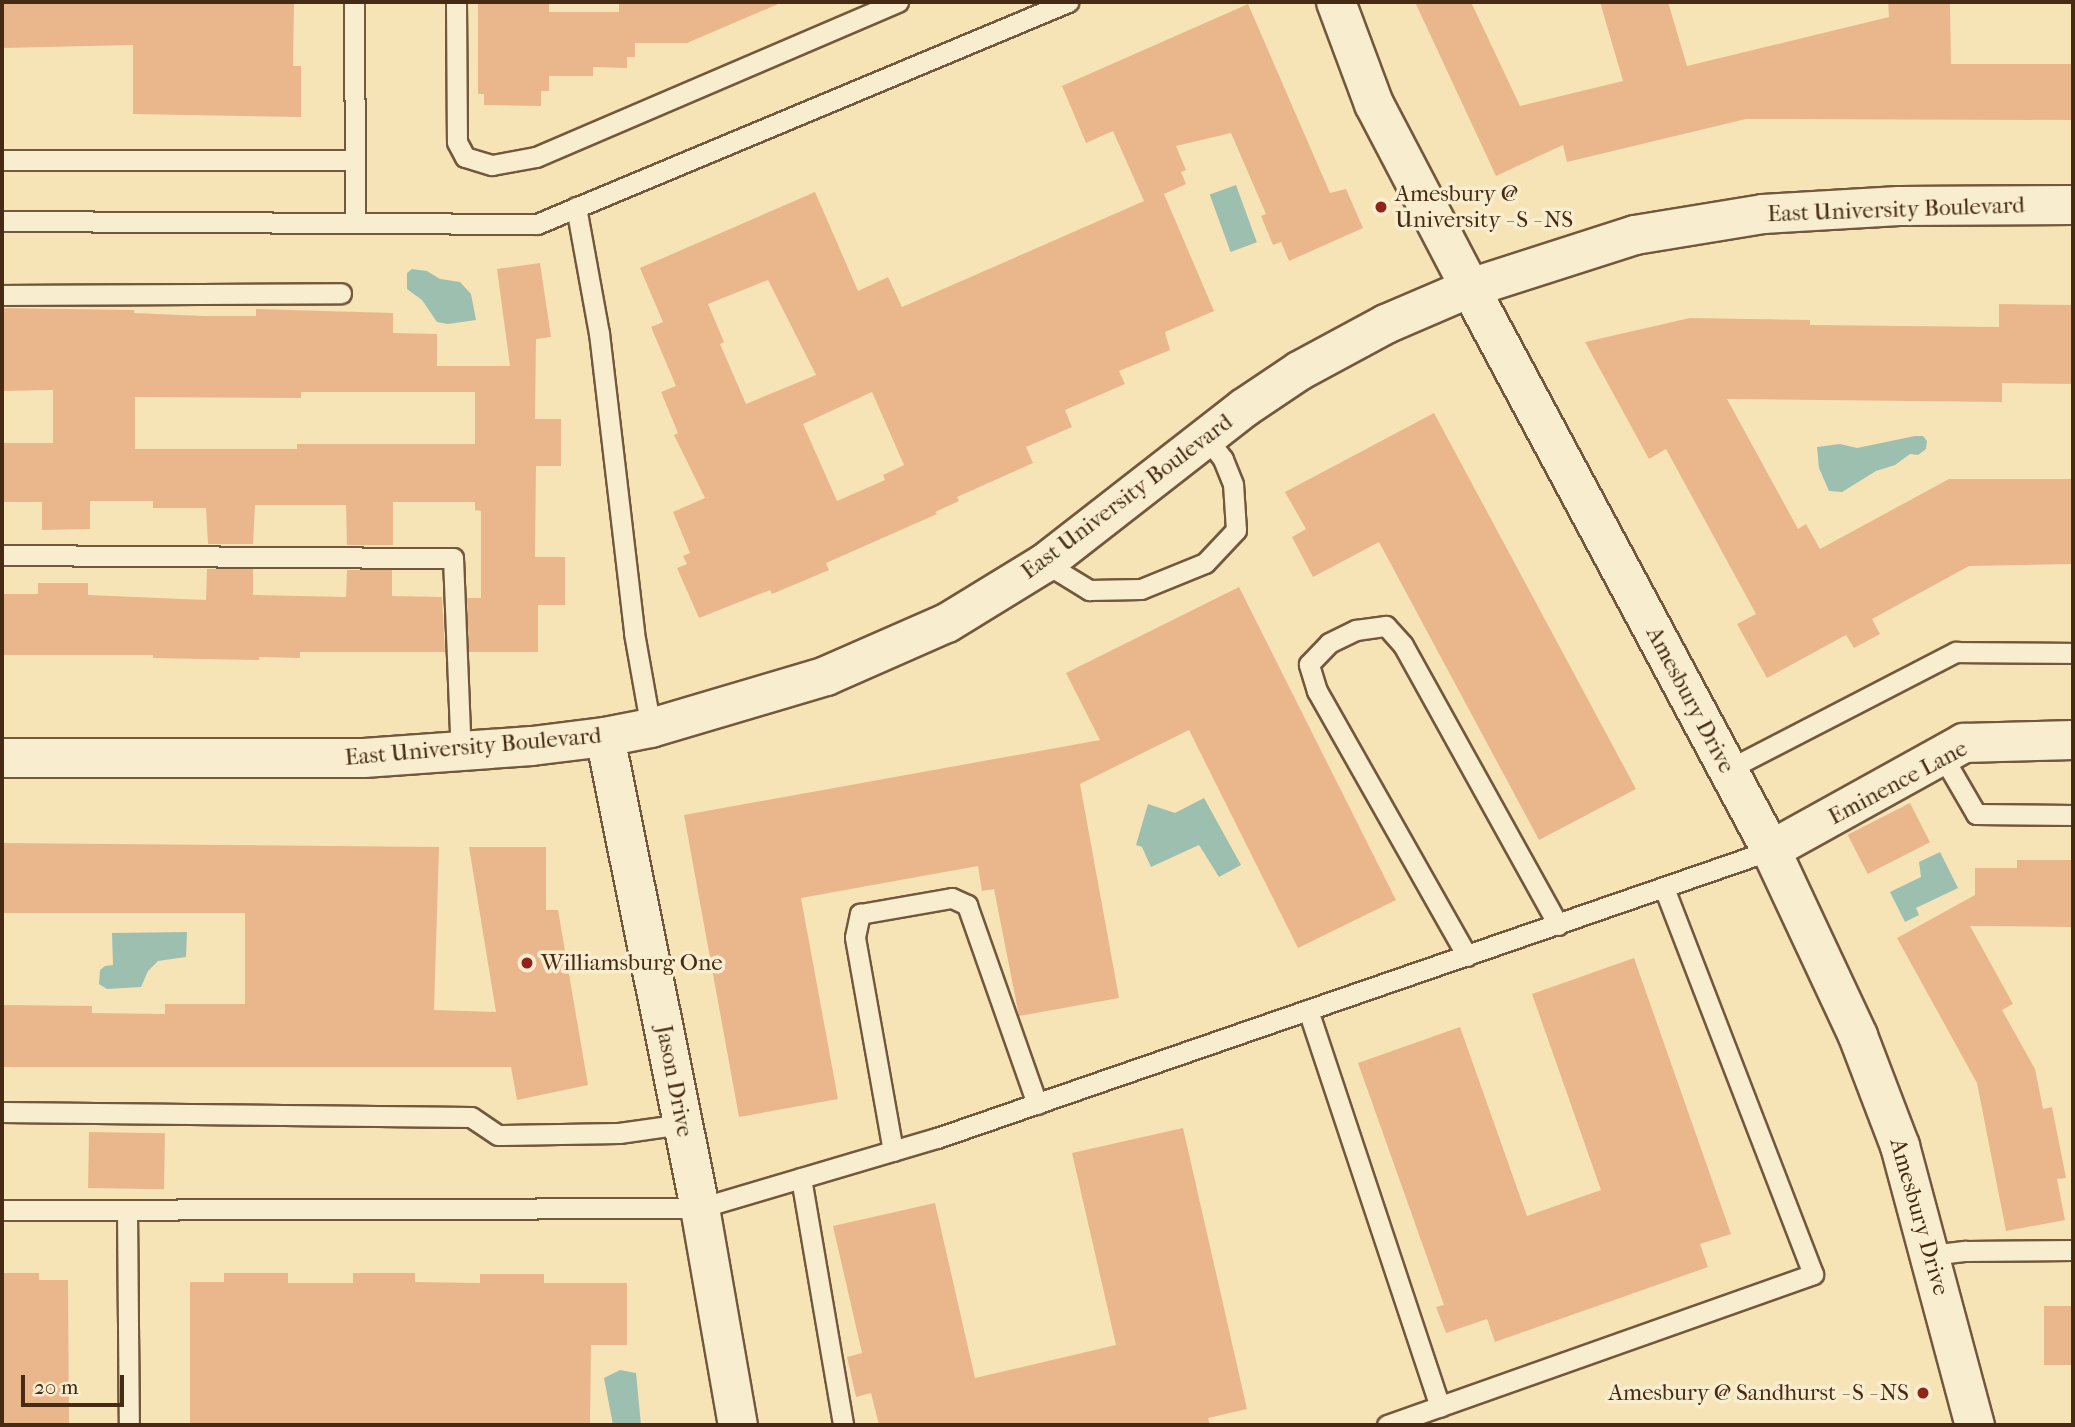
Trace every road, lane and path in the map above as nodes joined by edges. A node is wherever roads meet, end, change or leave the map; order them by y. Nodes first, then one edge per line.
1 (354, 2) edge
2 (456, 2) edge
3 (898, 2) edge
4 (1068, 2) edge
5 (1336, 2) edge
6 (2, 160) edge
7 (355, 160) junction
8 (2073, 205) edge
9 (576, 207) junction
10 (2, 221) edge
11 (355, 223) junction
12 (1470, 288) junction
13 (341, 293) dead end
14 (2, 295) edge
15 (1206, 437) junction
16 (2, 555) edge
17 (1045, 563) junction
18 (2073, 653) edge
19 (651, 727) junction
20 (605, 737) junction
21 (2073, 740) edge
22 (461, 753) junction
23 (1943, 757) junction
24 (2, 758) edge
25 (1727, 770) junction
26 (2073, 815) edge
27 (1771, 850) junction
28 (1664, 888) junction
29 (1558, 925) junction
30 (1467, 956) junction
31 (1308, 1010) junction
32 (1037, 1104) junction
33 (2, 1112) edge
34 (683, 1124) junction
35 (893, 1151) junction
36 (801, 1178) junction
37 (699, 1209) junction
38 (2, 1210) edge
39 (127, 1210) junction
40 (2073, 1250) edge
41 (1931, 1255) junction
42 (1440, 1407) junction
43 (129, 1425) edge
44 (738, 1425) edge
45 (844, 1425) edge
46 (1387, 1425) edge
47 (1975, 1425) edge

1 - 7 lane
2 - 3 lane
4 - 9 lane
5 - 12 street, Amesbury Drive
6 - 7 lane
7 - 11 lane
8 - 12 street, East University Boulevard
9 - 11 lane
9 - 19 lane
10 - 11 lane
12 - 15 street, East University Boulevard
12 - 25 street, Amesbury Drive
13 - 14 lane
15 - 17 street, East University Boulevard
15 - 17 lane
16 - 22 lane
17 - 19 street, East University Boulevard
18 - 25 lane
19 - 20 street, East University Boulevard
20 - 22 street, East University Boulevard
20 - 34 street, Jason Drive
21 - 23 street, Eminence Lane
22 - 24 street, East University Boulevard
23 - 26 lane
23 - 27 street, Eminence Lane
25 - 27 street, Amesbury Drive
27 - 28 lane
27 - 41 street, Amesbury Drive
28 - 29 lane
28 - 42 lane
29 - 30 lane
29 - 30 lane
30 - 31 lane
31 - 32 lane
31 - 42 lane
32 - 35 lane
32 - 35 lane
33 - 34 lane
34 - 37 street, Jason Drive
35 - 36 lane
36 - 37 lane
36 - 45 lane
37 - 39 lane
37 - 44 street, Jason Drive
38 - 39 lane
39 - 43 lane
40 - 41 lane
41 - 47 street, Amesbury Drive
42 - 46 lane

